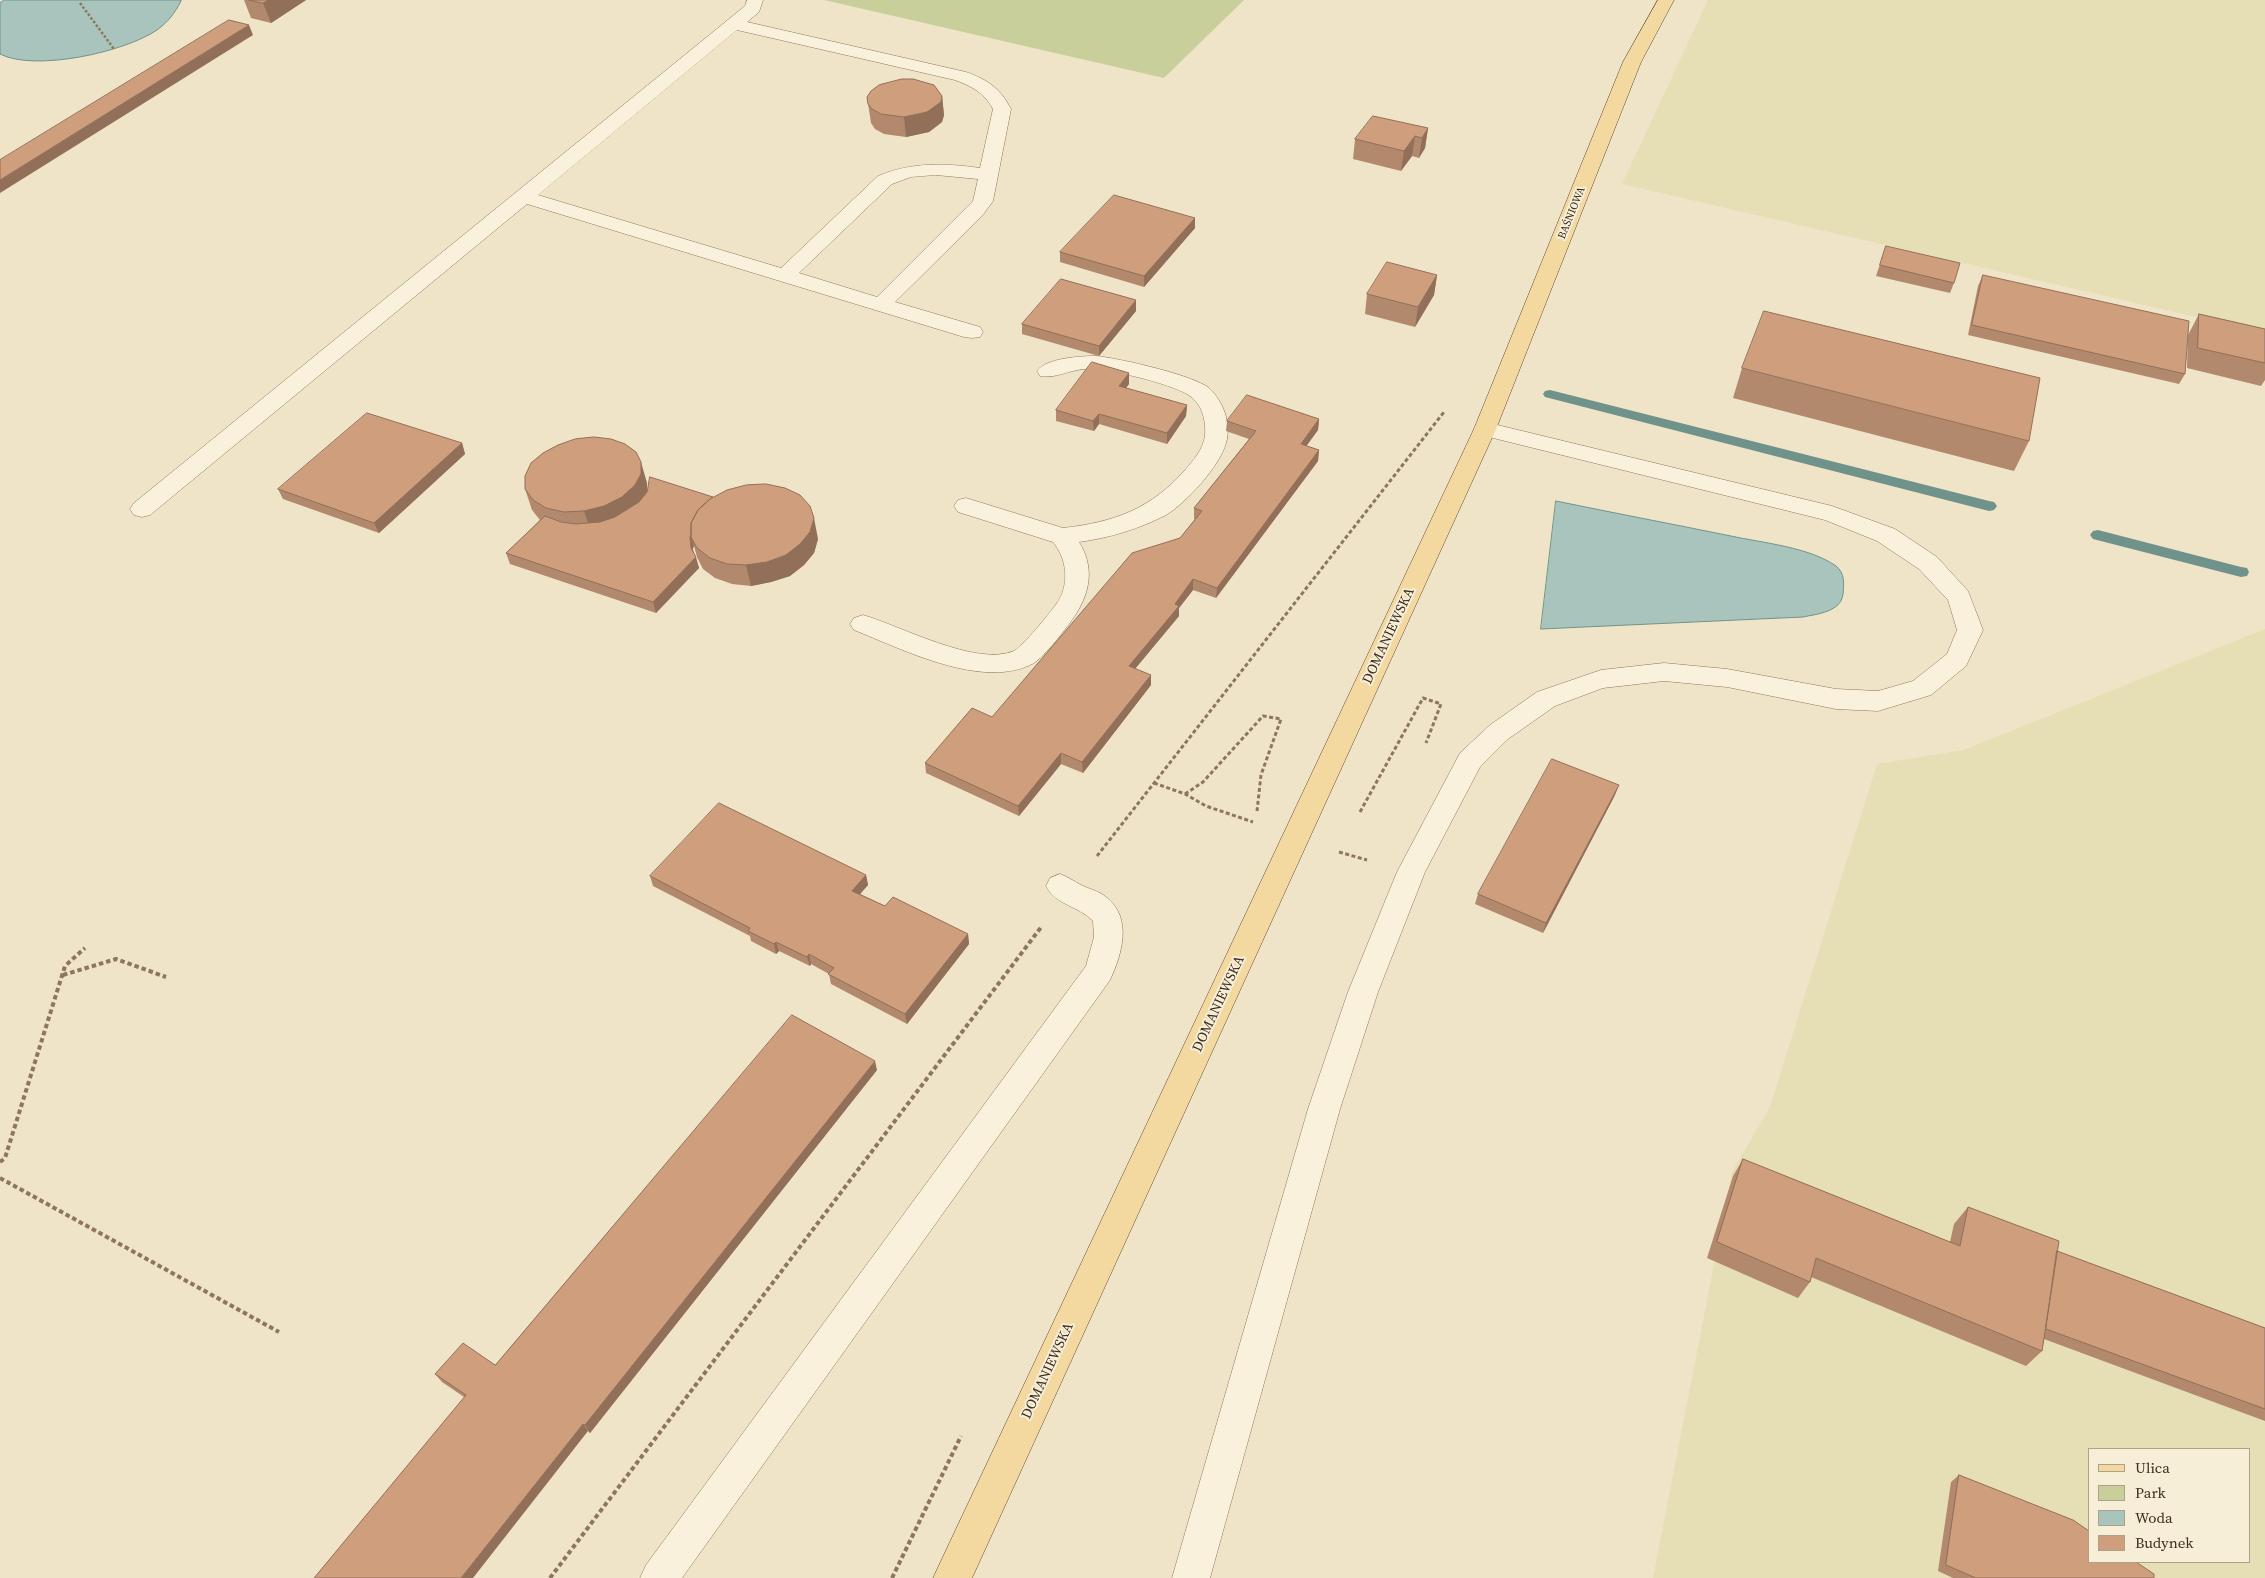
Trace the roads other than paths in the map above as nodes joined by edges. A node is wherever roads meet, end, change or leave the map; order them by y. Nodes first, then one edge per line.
1 (755, 0) edge
2 (1666, 0) edge
3 (734, 24) junction
4 (989, 176) junction
5 (525, 196) junction
6 (785, 275) junction
7 (881, 304) junction
8 (972, 332) dead end
9 (1048, 371) dead end
10 (1485, 429) junction
11 (966, 506) dead end
12 (142, 509) dead end
13 (1062, 536) junction
14 (863, 624) dead end
15 (1064, 889) road end
16 (659, 1578) edge
17 (952, 1578) edge
18 (1191, 1578) edge

1 - 3 lane
2 - 10 main road, BAŚNIOWA
3 - 4 lane
3 - 5 lane
4 - 6 lane
4 - 7 lane
5 - 6 lane
5 - 12 lane
6 - 7 lane
7 - 8 lane
9 - 13 lane
10 - 17 main road, DOMANIEWSKA
10 - 18 lane
11 - 13 lane
13 - 14 lane
15 - 16 lane

